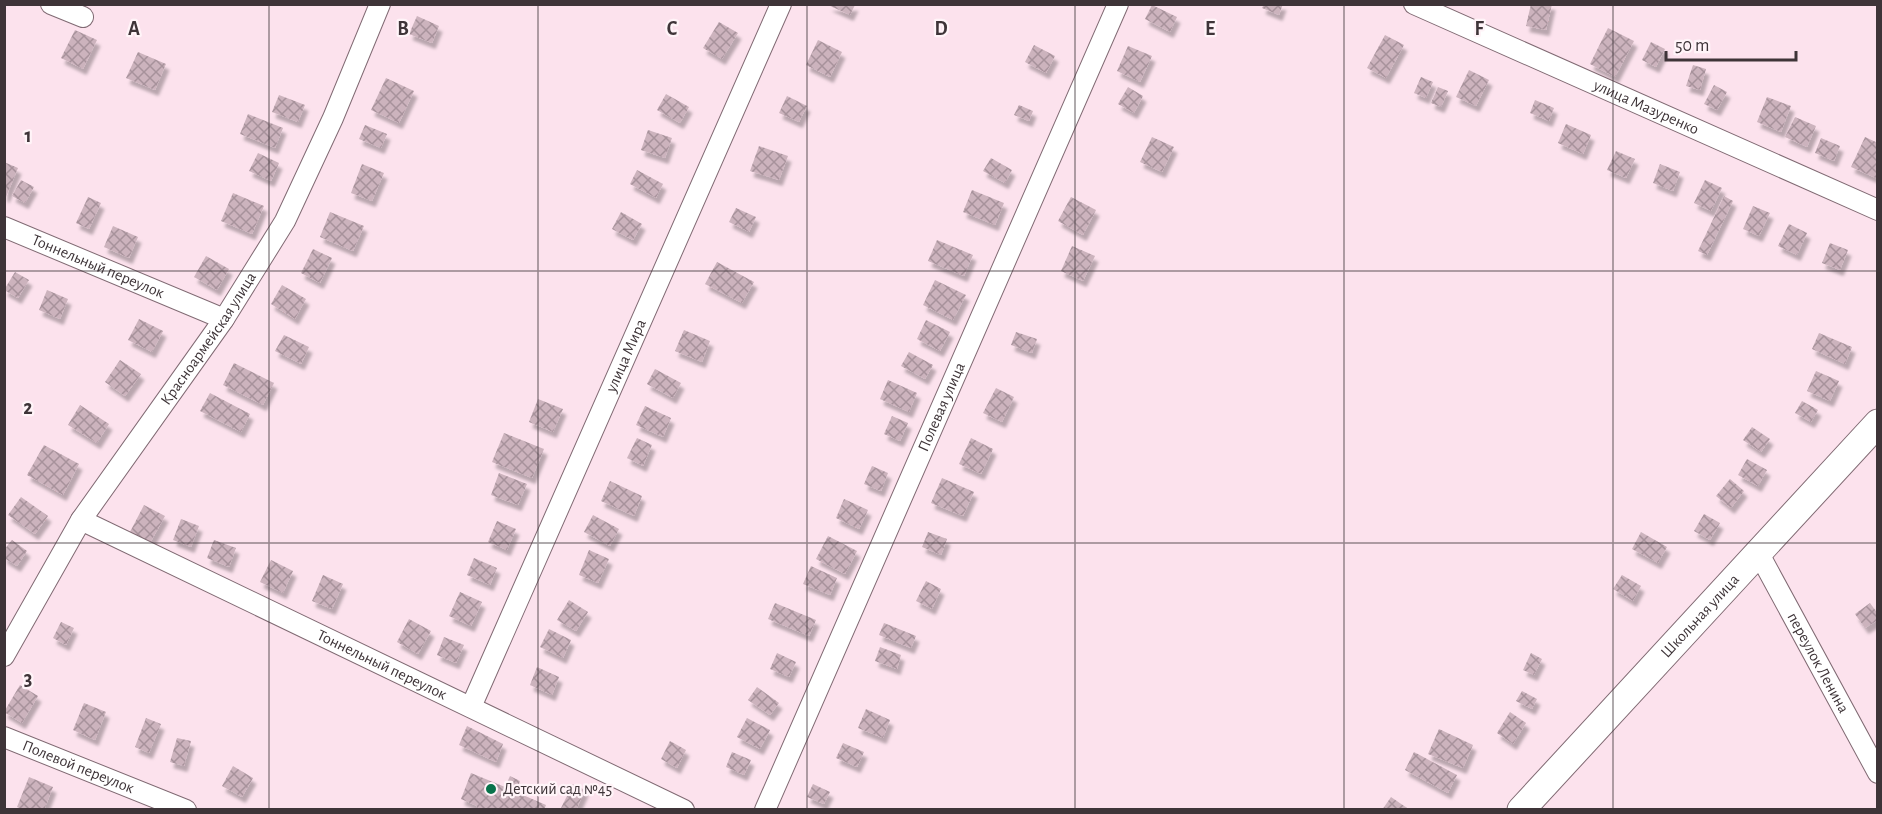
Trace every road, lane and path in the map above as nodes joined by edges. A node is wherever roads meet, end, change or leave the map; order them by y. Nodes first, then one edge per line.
1 (51, 4) edge
2 (380, 4) edge
3 (781, 4) edge
4 (1118, 4) edge
5 (1414, 4) edge
6 (83, 17) dead end
7 (1878, 210) edge
8 (4, 227) edge
9 (224, 319) junction
10 (1878, 423) edge
11 (81, 520) junction
12 (1758, 552) junction
13 (4, 656) edge
14 (471, 707) junction
15 (4, 737) edge
16 (1878, 773) edge
17 (186, 810) edge
18 (684, 810) edge
19 (765, 810) edge
20 (1521, 810) edge

1 - 6 street
2 - 9 street, Красноармейская улица
3 - 14 street, улица Мира
4 - 19 street, Полевая улица
5 - 7 street, улица Мазуренко
8 - 9 street, Тоннельный переулок
9 - 11 street, Красноармейская улица
10 - 12 main road, Школьная улица
11 - 13 street, Красноармейская улица
11 - 14 street, Тоннельный переулок
12 - 16 street, переулок Ленина
12 - 20 main road, Школьная улица
14 - 18 street, Тоннельный переулок
15 - 17 street, Полевой переулок

